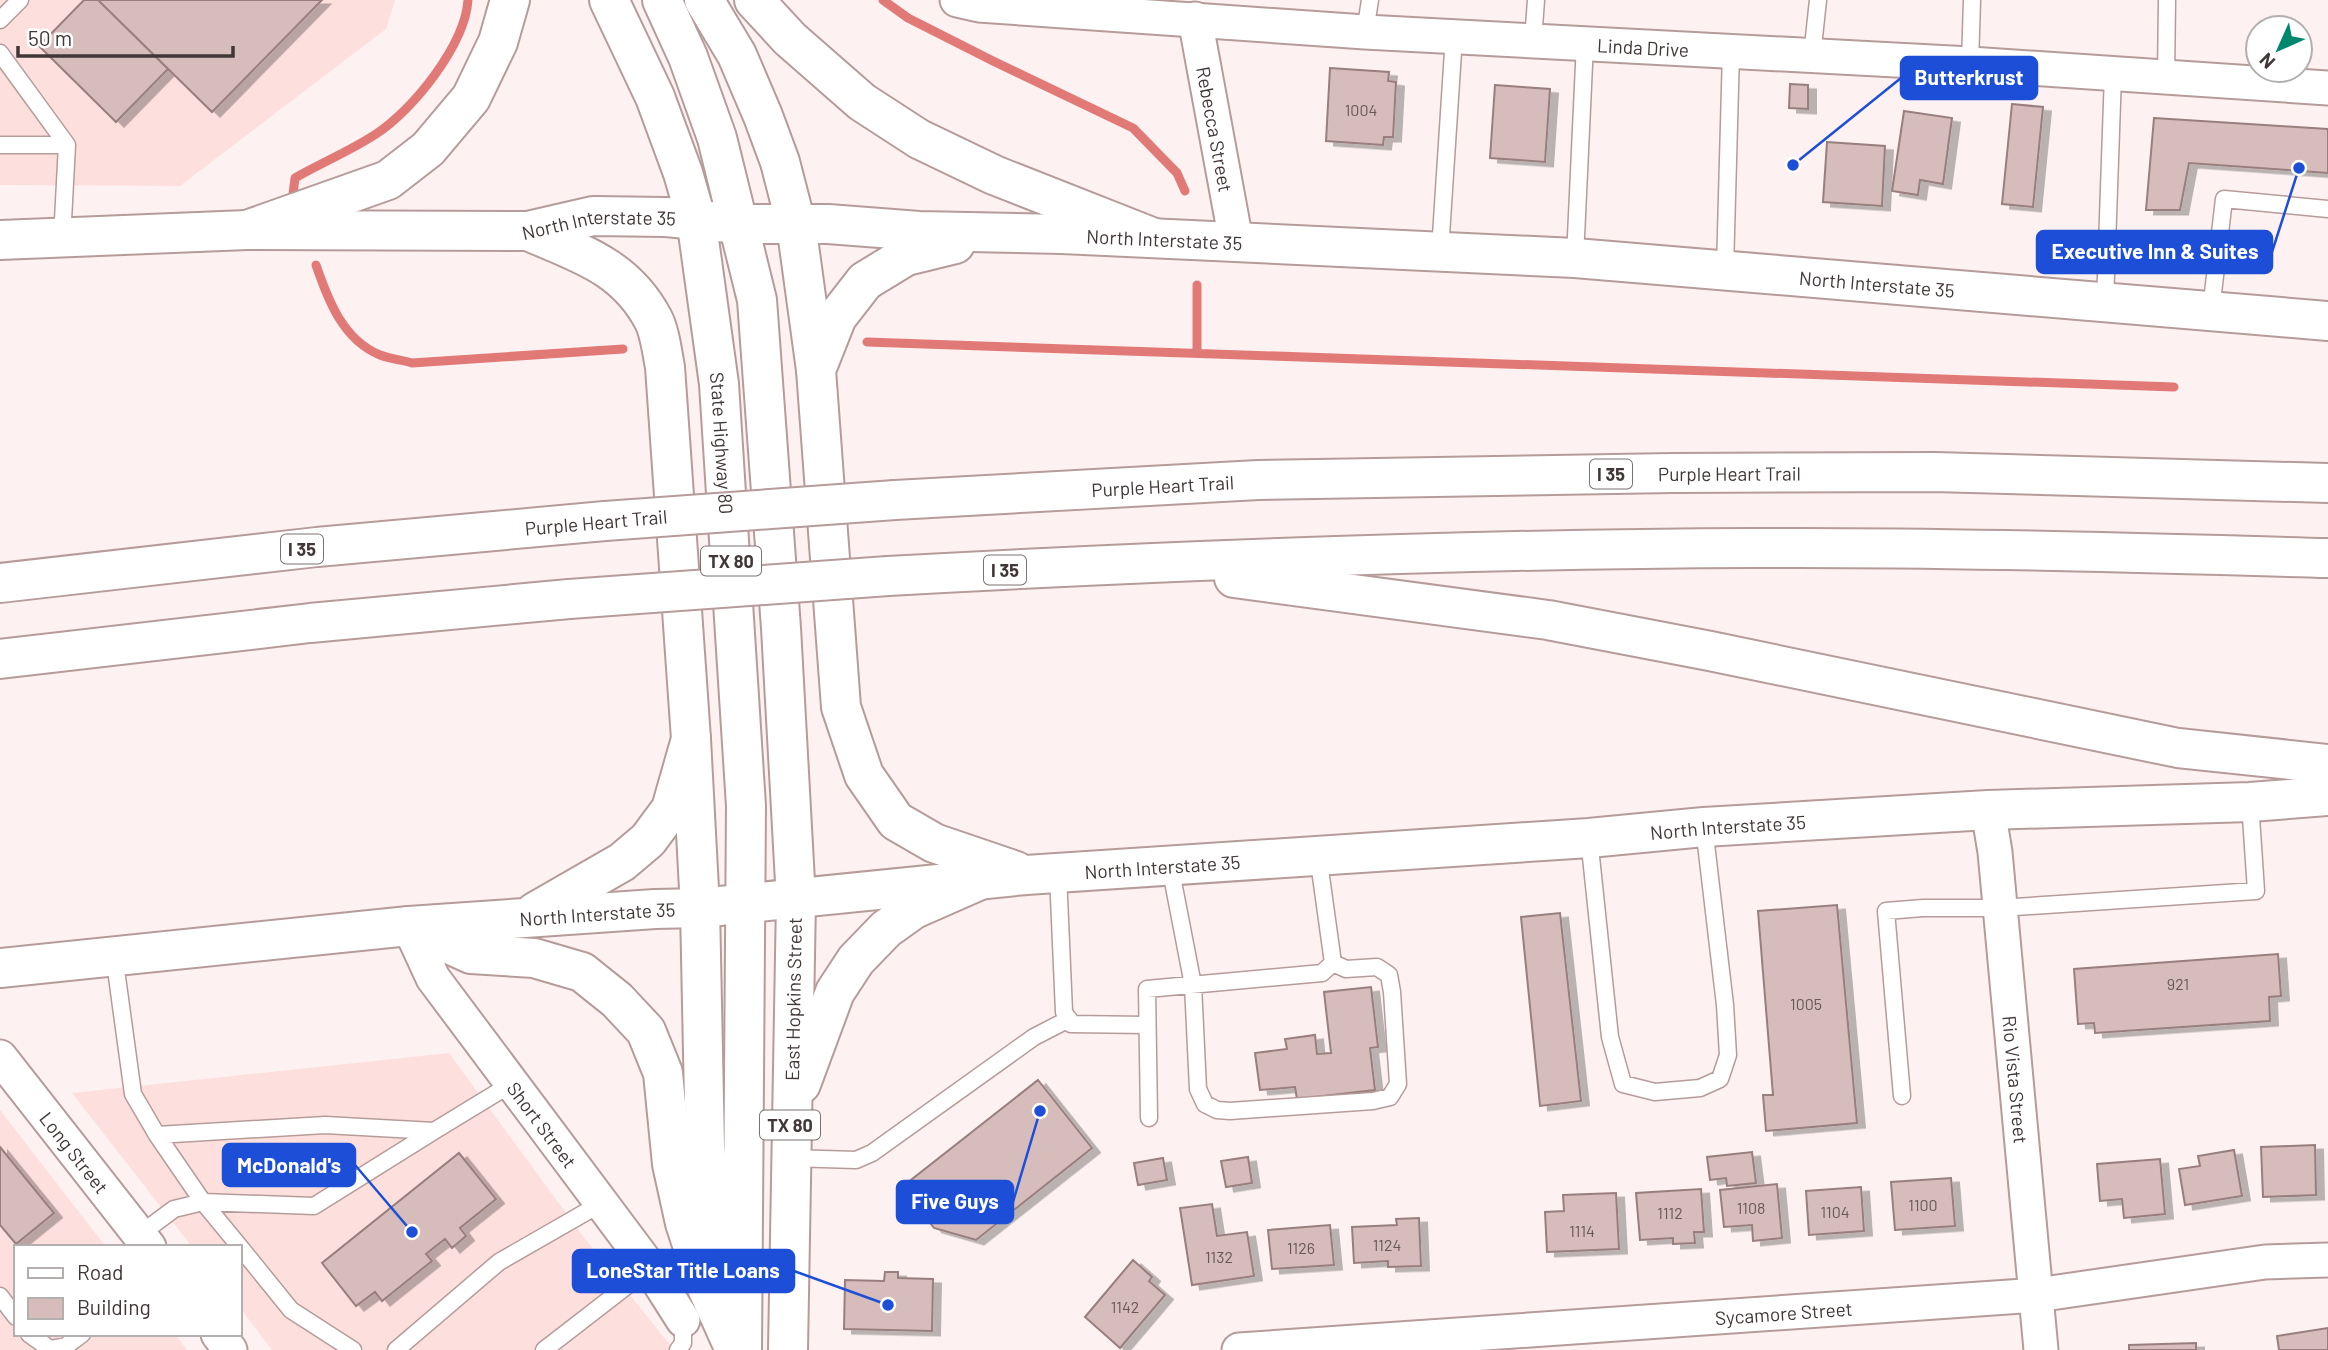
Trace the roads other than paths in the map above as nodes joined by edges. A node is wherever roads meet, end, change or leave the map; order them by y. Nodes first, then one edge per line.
1 (20, 0) edge
2 (510, 0) edge
3 (609, 0) edge
4 (662, 0) edge
5 (704, 0) edge
6 (754, 0) edge
7 (957, 0) edge
8 (1536, 0) edge
9 (1818, 0) edge
10 (1972, 0) edge
11 (2167, 0) edge
12 (1195, 9) edge
13 (1367, 16) edge
14 (0, 20) edge
15 (1454, 36) junction
16 (1533, 41) junction
17 (1585, 43) junction
18 (1731, 52) junction
19 (0, 53) edge
20 (1812, 56) junction
21 (1970, 64) junction
22 (2113, 74) junction
23 (2166, 77) junction
24 (2328, 88) edge
25 (0, 145) edge
26 (67, 145) junction
27 (2328, 209) edge
28 (696, 218) junction
29 (740, 224) junction
30 (796, 224) junction
31 (247, 230) junction
32 (528, 231) junction
33 (997, 233) junction
34 (1154, 237) junction
35 (61, 239) junction
36 (0, 240) edge
37 (1236, 241) junction
38 (1440, 251) junction
39 (1575, 258) junction
40 (1725, 269) junction
41 (2105, 303) junction
42 (2211, 310) junction
43 (2328, 321) edge
44 (816, 370) junction
45 (2328, 483) edge
46 (2328, 558) edge
47 (1121, 563) junction
48 (0, 583) edge
49 (0, 659) edge
50 (691, 739) junction
51 (2328, 764) edge
52 (2328, 796) edge
53 (2250, 802) junction
54 (1988, 810) junction
55 (1704, 827) junction
56 (1589, 838) junction
57 (1318, 855) junction
58 (1170, 866) junction
59 (1042, 874) junction
60 (980, 880) junction
61 (796, 900) junction
62 (746, 904) junction
63 (700, 908) junction
64 (2000, 908) junction
65 (527, 917) junction
66 (409, 926) junction
67 (114, 955) junction
68 (1333, 963) junction
69 (0, 968) edge
70 (1193, 985) junction
71 (1069, 1019) junction
72 (1147, 1025) junction
73 (0, 1057) edge
74 (511, 1084) junction
75 (1902, 1097) dead end
76 (790, 1112) junction
77 (1149, 1118) dead end
78 (434, 1131) junction
79 (157, 1135) junction
80 (790, 1158) junction
81 (204, 1202) junction
82 (600, 1204) junction
83 (144, 1241) edge
84 (238, 1245) edge
85 (242, 1249) edge
86 (2328, 1260) edge
87 (742, 1265) junction
88 (650, 1268) junction
89 (2037, 1295) junction
90 (0, 1296) edge
91 (14, 1314) edge
92 (680, 1335) edge
93 (32, 1336) edge
94 (79, 1336) edge
95 (353, 1350) edge
96 (396, 1350) edge
97 (544, 1350) edge
98 (735, 1350) edge
99 (742, 1350) edge
100 (761, 1350) edge
101 (788, 1350) edge
102 (1239, 1350) edge
103 (2041, 1350) edge

1 - 14 lane
2 - 31 main road
3 - 28 main road, State Highway 80 / TX 80
4 - 29 main road, TX 80
5 - 30 main road
6 - 34 main road
7 - 12 street, Linda Drive
8 - 16 lane
9 - 20 lane
10 - 21 lane
11 - 23 lane
12 - 13 street, Linda Drive
12 - 37 street, Rebecca Street
13 - 15 street, Linda Drive
15 - 16 street, Linda Drive
15 - 38 lane
16 - 17 street, Linda Drive
17 - 18 street, Linda Drive
17 - 39 lane
18 - 20 street, Linda Drive
18 - 40 lane
19 - 26 lane
20 - 21 street, Linda Drive
21 - 22 street, Linda Drive
22 - 23 street, Linda Drive
22 - 41 lane
23 - 24 street, Linda Drive
25 - 26 lane
26 - 35 lane
27 - 42 lane
28 - 29 main road, North Interstate 35
28 - 32 main road, North Interstate 35
28 - 62 main road, State Highway 80 / TX 80
29 - 30 main road, North Interstate 35
29 - 61 main road, TX 80
30 - 33 main road, North Interstate 35
30 - 44 main road
31 - 32 main road, North Interstate 35
31 - 35 main road, North Interstate 35
32 - 50 main road
33 - 34 main road, North Interstate 35
33 - 44 main road
34 - 37 main road, North Interstate 35
35 - 36 main road, North Interstate 35
37 - 38 main road, North Interstate 35
38 - 39 main road, North Interstate 35
39 - 40 main road, North Interstate 35
40 - 41 main road, North Interstate 35
41 - 42 main road, North Interstate 35
42 - 43 main road, North Interstate 35
44 - 59 main road
45 - 48 main road, Purple Heart Trail / I 35, bridge
46 - 47 main road, I 35
47 - 49 main road, I 35, bridge
47 - 51 main road
50 - 63 main road
50 - 65 main road
52 - 53 main road, North Interstate 35
53 - 54 main road, North Interstate 35
53 - 64 lane
54 - 55 main road, North Interstate 35
54 - 64 street, Rio Vista Street
55 - 56 main road, North Interstate 35
55 - 56 lane
56 - 57 main road, North Interstate 35
57 - 58 main road, North Interstate 35
57 - 68 lane
58 - 59 main road, North Interstate 35
58 - 70 lane
59 - 60 main road, North Interstate 35
59 - 71 lane
60 - 61 main road, North Interstate 35
60 - 76 main road
61 - 62 main road, North Interstate 35
61 - 76 main road, East Hopkins Street / TX 80
62 - 63 main road, North Interstate 35
62 - 87 main road, TX 80
63 - 65 main road, North Interstate 35
63 - 87 main road
64 - 75 lane
64 - 89 street, Rio Vista Street
65 - 66 main road, North Interstate 35
66 - 67 main road, North Interstate 35
66 - 74 street, Short Street
66 - 98 main road
67 - 69 main road, North Interstate 35
67 - 79 lane
68 - 70 lane
68 - 70 lane
70 - 72 lane
71 - 72 lane
71 - 80 lane
72 - 77 lane
73 - 83 street, Long Street
74 - 78 lane
74 - 82 street, Short Street
76 - 80 main road, East Hopkins Street / TX 80
78 - 79 lane
78 - 81 lane
79 - 81 lane
80 - 101 main road, East Hopkins Street / TX 80
81 - 83 lane
81 - 84 lane
82 - 88 street, Short Street
82 - 96 lane
85 - 95 lane
86 - 89 street, Sycamore Street
87 - 99 main road, TX 80
87 - 100 main road
88 - 92 street, Short Street
88 - 97 lane
89 - 102 street, Sycamore Street
89 - 103 street, Rio Vista Street
90 - 91 lane
93 - 94 lane

